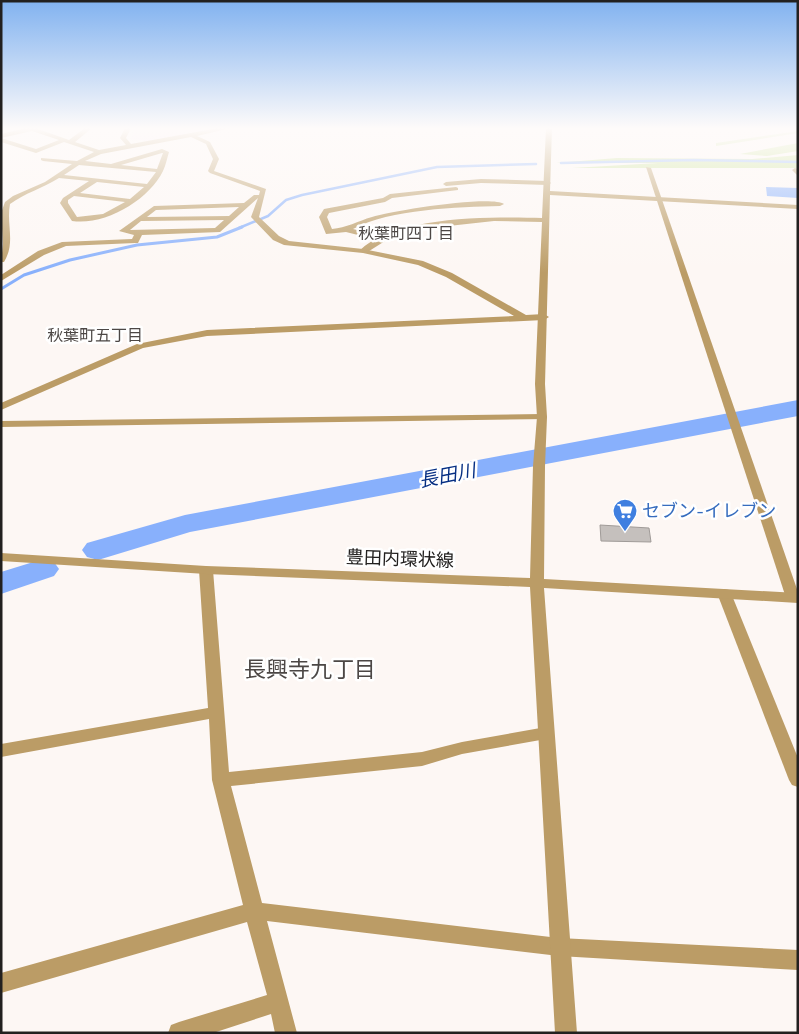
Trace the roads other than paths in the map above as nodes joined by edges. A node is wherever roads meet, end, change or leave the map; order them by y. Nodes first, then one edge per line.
1 (58, 176) edge
2 (60, 176) edge
3 (157, 176) edge
4 (224, 176) edge
5 (548, 176) edge
6 (651, 176) edge
7 (96, 180) junction
8 (149, 186) junction
9 (548, 188) junction
10 (456, 189) dead end
11 (418, 193) junction
12 (72, 194) junction
13 (256, 196) dead end
14 (658, 199) junction
15 (133, 200) junction
16 (381, 201) junction
17 (500, 204) dead end
18 (245, 206) junction
19 (798, 207) edge
20 (392, 214) junction
21 (230, 218) junction
22 (139, 219) junction
23 (547, 220) junction
24 (3, 221) edge
25 (346, 230) junction
26 (140, 233) junction
27 (382, 238) junction
28 (4, 249) edge
29 (363, 251) junction
30 (1, 260) edge
31 (1, 279) edge
32 (523, 317) junction
33 (544, 317) junction
34 (1, 407) edge
35 (542, 417) junction
36 (1, 424) edge
37 (1, 557) edge
38 (206, 570) junction
39 (537, 583) junction
40 (724, 593) junction
41 (795, 598) edge
42 (217, 712) junction
43 (546, 732) junction
44 (1, 751) edge
45 (222, 780) junction
46 (798, 780) edge
47 (254, 911) junction
48 (559, 947) junction
49 (798, 960) edge
50 (1, 983) edge
51 (279, 1001) junction
52 (179, 1033) edge
53 (286, 1033) edge
54 (566, 1033) edge

1 - 24 street
2 - 7 street
3 - 8 street
4 - 29 street
5 - 9 street
6 - 14 street
7 - 8 street
7 - 12 street
8 - 15 street
9 - 11 street
9 - 14 street
9 - 23 street
10 - 11 street
11 - 16 street
12 - 15 street
12 - 15 street
13 - 18 street
14 - 19 street
14 - 41 street
16 - 20 street
16 - 25 street
17 - 20 street
18 - 21 street
18 - 22 street
20 - 25 street
21 - 22 street
21 - 26 street
22 - 26 street
23 - 27 street
23 - 33 street
24 - 28 street
25 - 27 street
26 - 31 street
27 - 29 street
28 - 30 street
29 - 32 street
32 - 33 street
32 - 34 street
33 - 35 street
35 - 36 street
35 - 39 street
37 - 38 street, 豊田内環状線
38 - 39 street, 豊田内環状線
38 - 42 street
39 - 40 street, 豊田内環状線
39 - 43 street
40 - 41 street, 豊田内環状線
40 - 46 street
42 - 44 street
42 - 45 street
43 - 45 street
43 - 48 street
45 - 47 street
47 - 48 street
47 - 50 street
47 - 51 street
48 - 49 street
48 - 54 street
51 - 52 street
51 - 53 street

